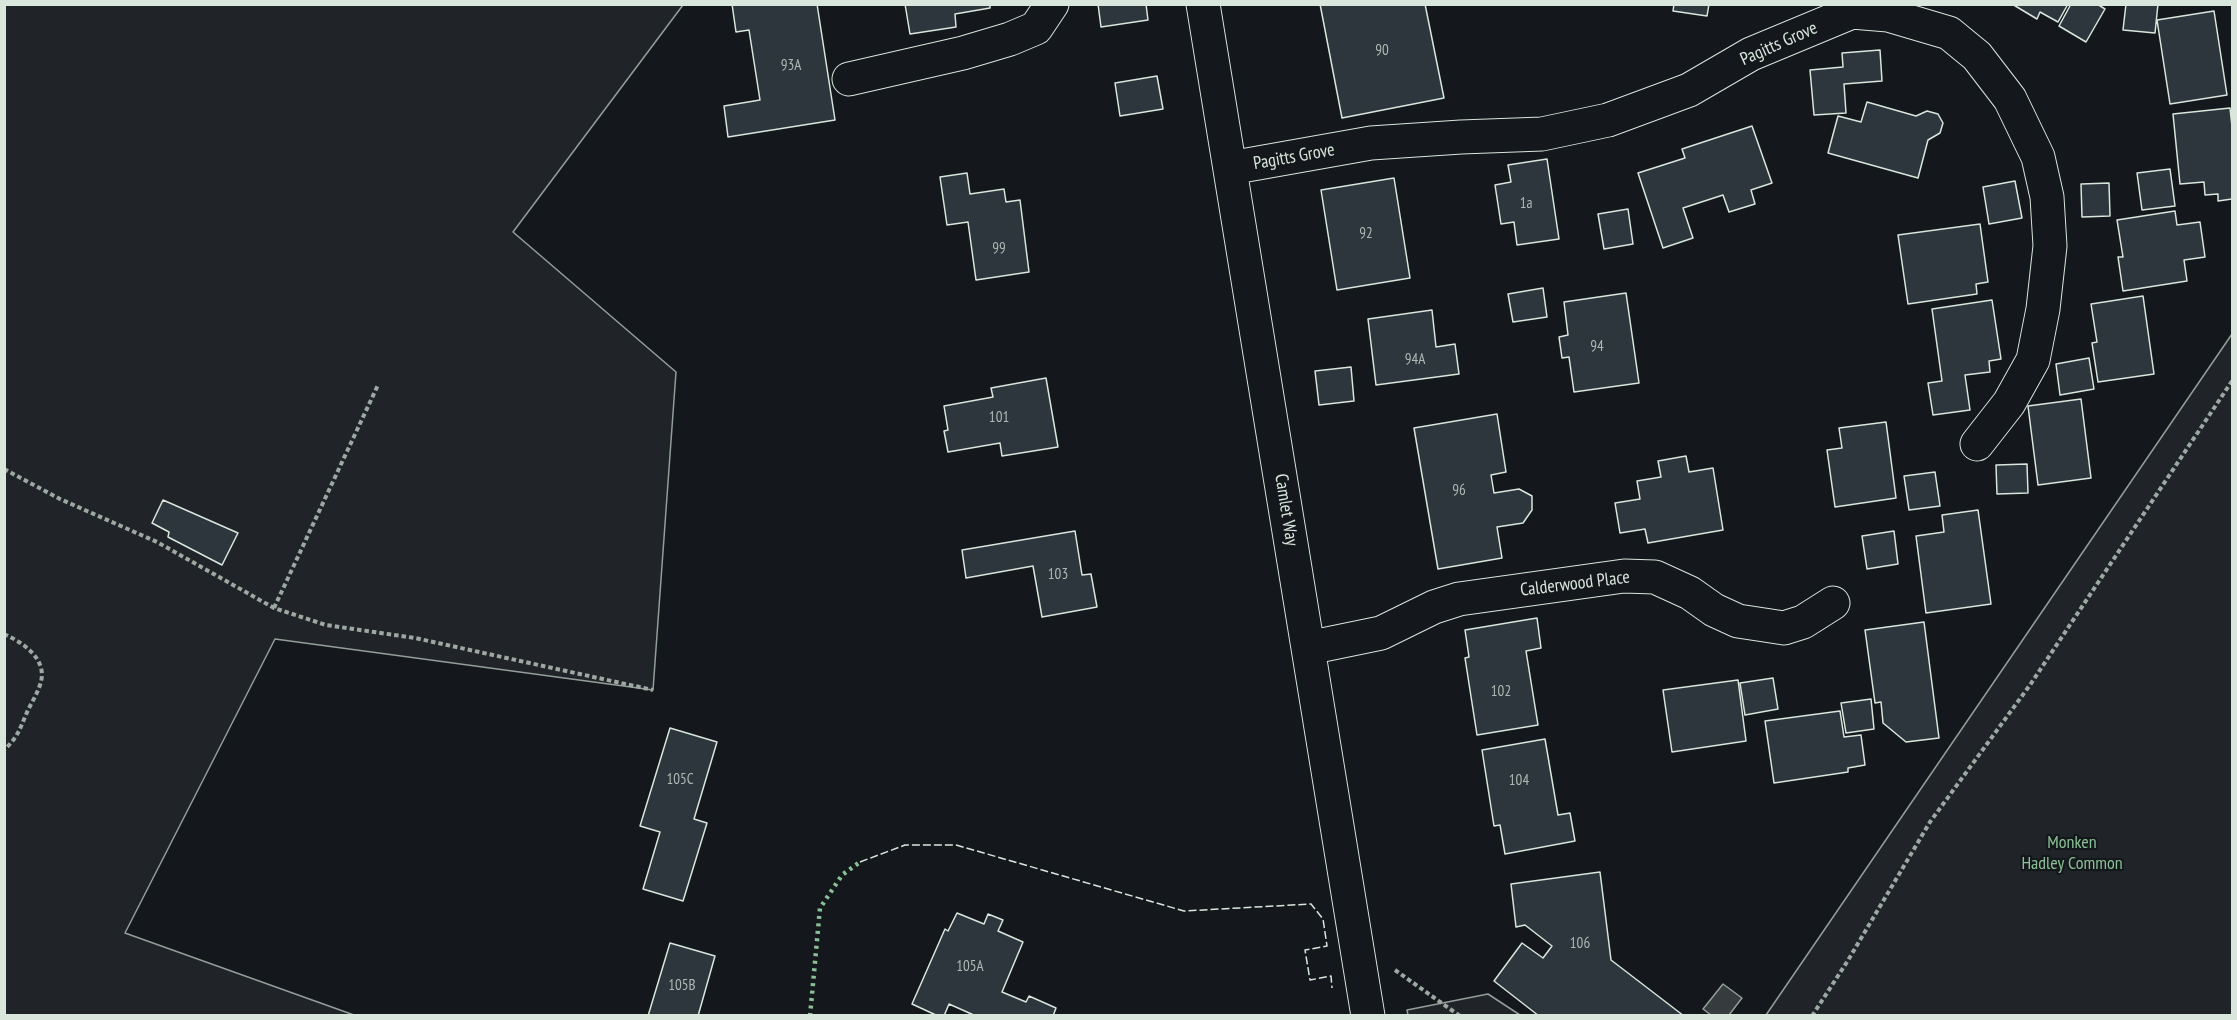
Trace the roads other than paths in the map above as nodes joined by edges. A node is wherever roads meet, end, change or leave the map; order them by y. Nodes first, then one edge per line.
1 (1052, 4) edge
2 (1203, 4) edge
3 (849, 79) dead end
4 (1230, 168) junction
5 (1977, 444) dead end
6 (1833, 603) dead end
7 (1308, 648) junction
8 (1368, 1016) edge

1 - 3 street
2 - 4 street, Camlet Way
4 - 5 street, Pagitts Grove
4 - 7 street, Camlet Way
6 - 7 street, Calderwood Place
7 - 8 street, Camlet Way

